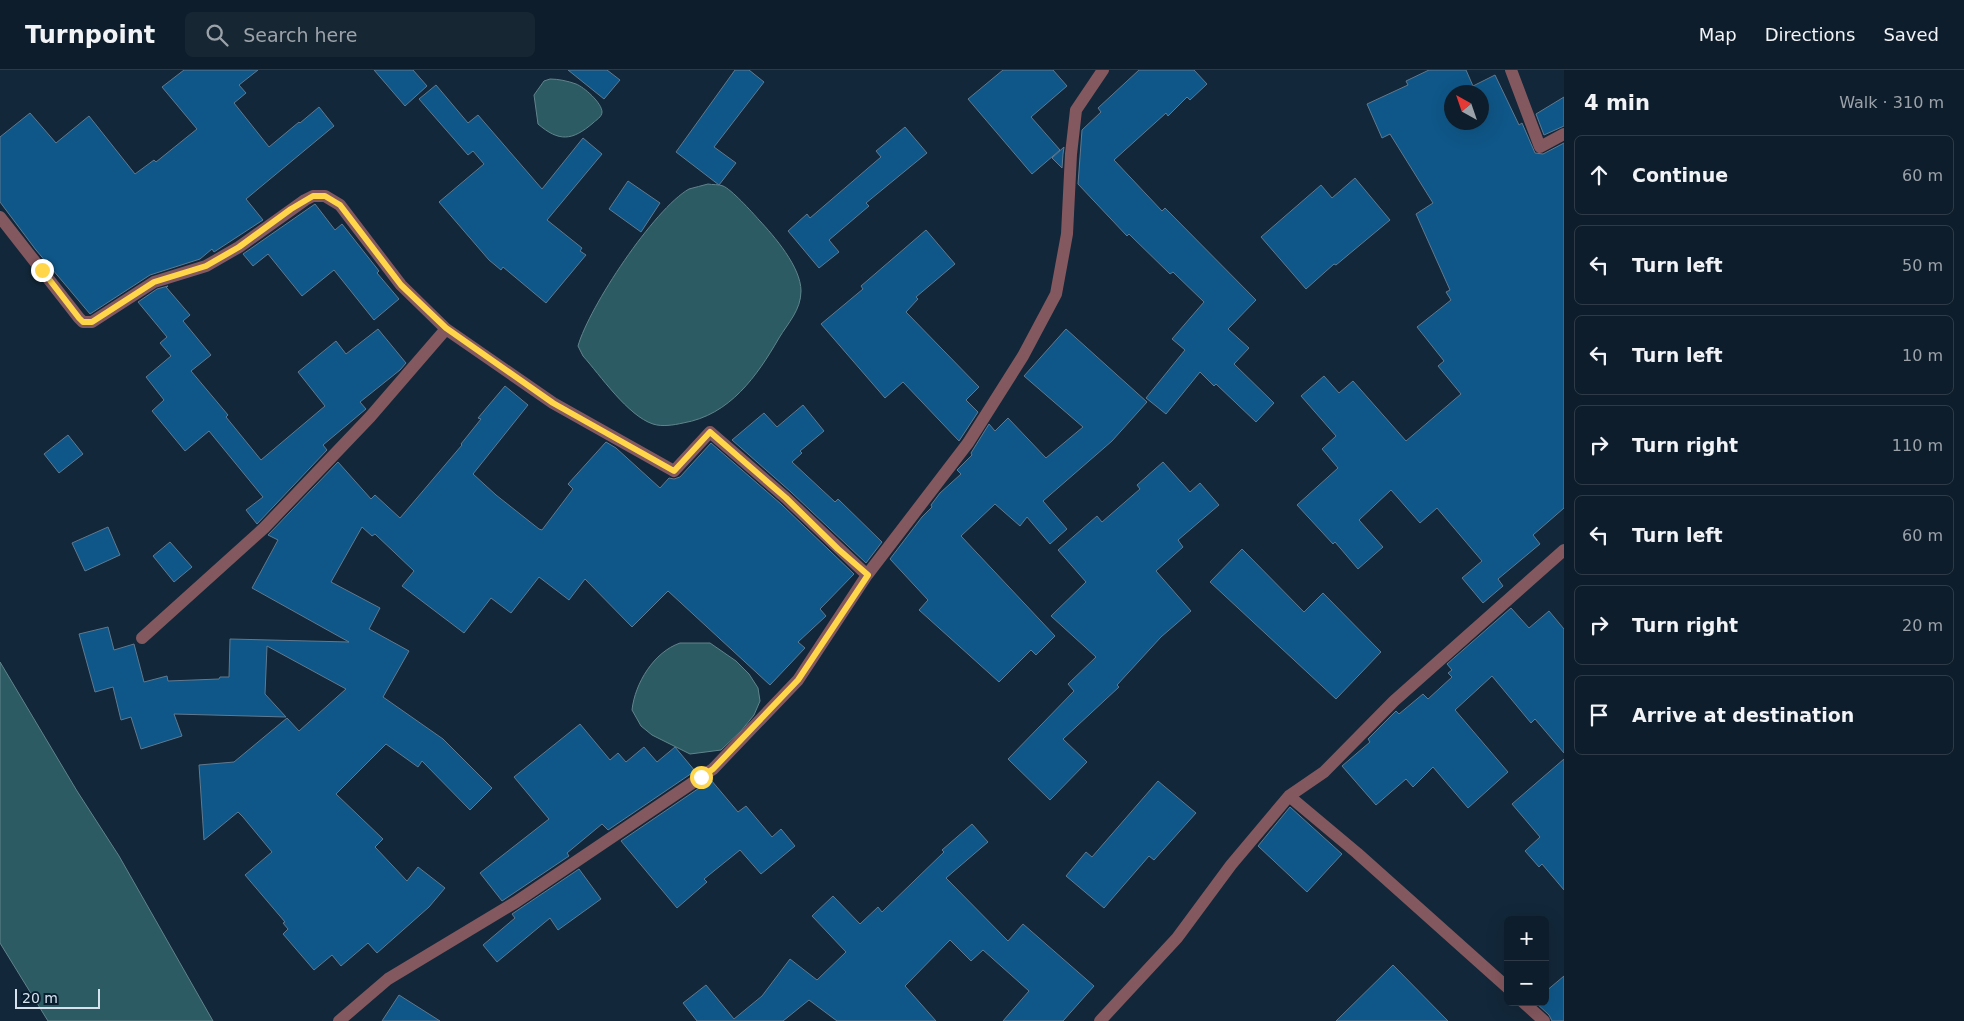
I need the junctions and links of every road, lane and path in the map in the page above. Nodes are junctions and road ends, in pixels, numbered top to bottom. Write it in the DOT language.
graph roads {
  1 [pos="1103,70"];
  2 [pos="1511,70"];
  3 [pos="1564,134"];
  4 [pos="0,217"];
  5 [pos="446,328"];
  6 [pos="1564,550"];
  7 [pos="868,575"];
  8 [pos="142,638"];
  9 [pos="1289,796"];
  10 [pos="1504,984"];
  11 [pos="1527,1006"];
  12 [pos="339,1021"];
  13 [pos="1100,1021"];
  14 [pos="1544,1021"];
  1 -- 7 [label="street"];
  2 -- 3 [label="street"];
  4 -- 5 [label="street"];
  5 -- 7 [label="street"];
  5 -- 8 [label="street"];
  6 -- 9 [label="street"];
  7 -- 12 [label="street"];
  9 -- 10 [label="street"];
  9 -- 13 [label="street"];
  11 -- 14 [label="street"];
}
